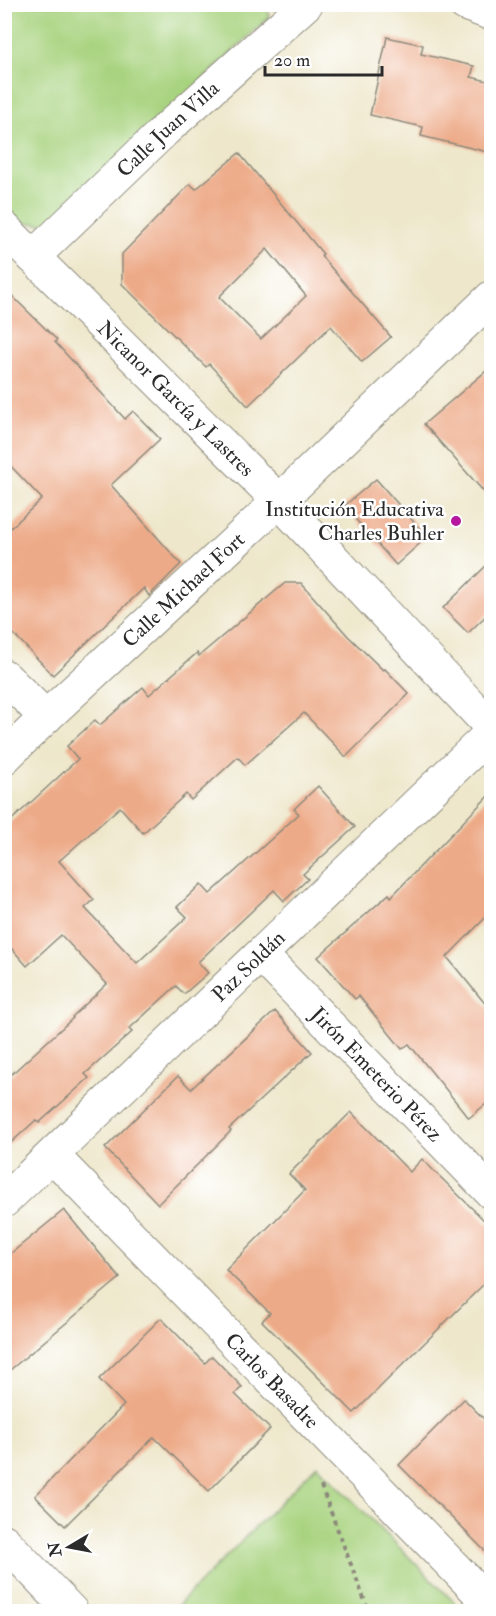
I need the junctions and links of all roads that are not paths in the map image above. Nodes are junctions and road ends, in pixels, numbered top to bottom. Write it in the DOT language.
graph roads {
  1 [pos="306,4"];
  2 [pos="465,4"];
  3 [pos="492,14"];
  4 [pos="4,228"];
  5 [pos="33,257"];
  6 [pos="492,297"];
  7 [pos="279,501"];
  8 [pos="4,676"];
  9 [pos="46,717"];
  10 [pos="492,730"];
  11 [pos="4,758"];
  12 [pos="261,955"];
  13 [pos="52,1156"];
  14 [pos="492,1193"];
  15 [pos="4,1201"];
  16 [pos="4,1540"];
  17 [pos="492,1606"];
  18 [pos="72,1611"];
  1 -- 5 [label="street, Calle Juan Villa"];
  2 -- 3 [label="street"];
  4 -- 5 [label="street, Nicanor García y Lastres"];
  5 -- 7 [label="street, Nicanor García y Lastres"];
  6 -- 7 [label="street, Calle Michael Fort"];
  7 -- 9 [label="street, Calle Michael Fort"];
  7 -- 10 [label="street, Nicanor García y Lastres"];
  8 -- 9 [label="street"];
  9 -- 11 [label="street, Calle Michael Fort"];
  10 -- 12 [label="street, Paz Soldán"];
  12 -- 13 [label="street, Paz Soldán"];
  12 -- 14 [label="street, Jirón Emeterio Pérez"];
  13 -- 15 [label="street, Paz Soldán"];
  13 -- 17 [label="street, Carlos Basadre"];
  16 -- 18 [label="street"];
}
